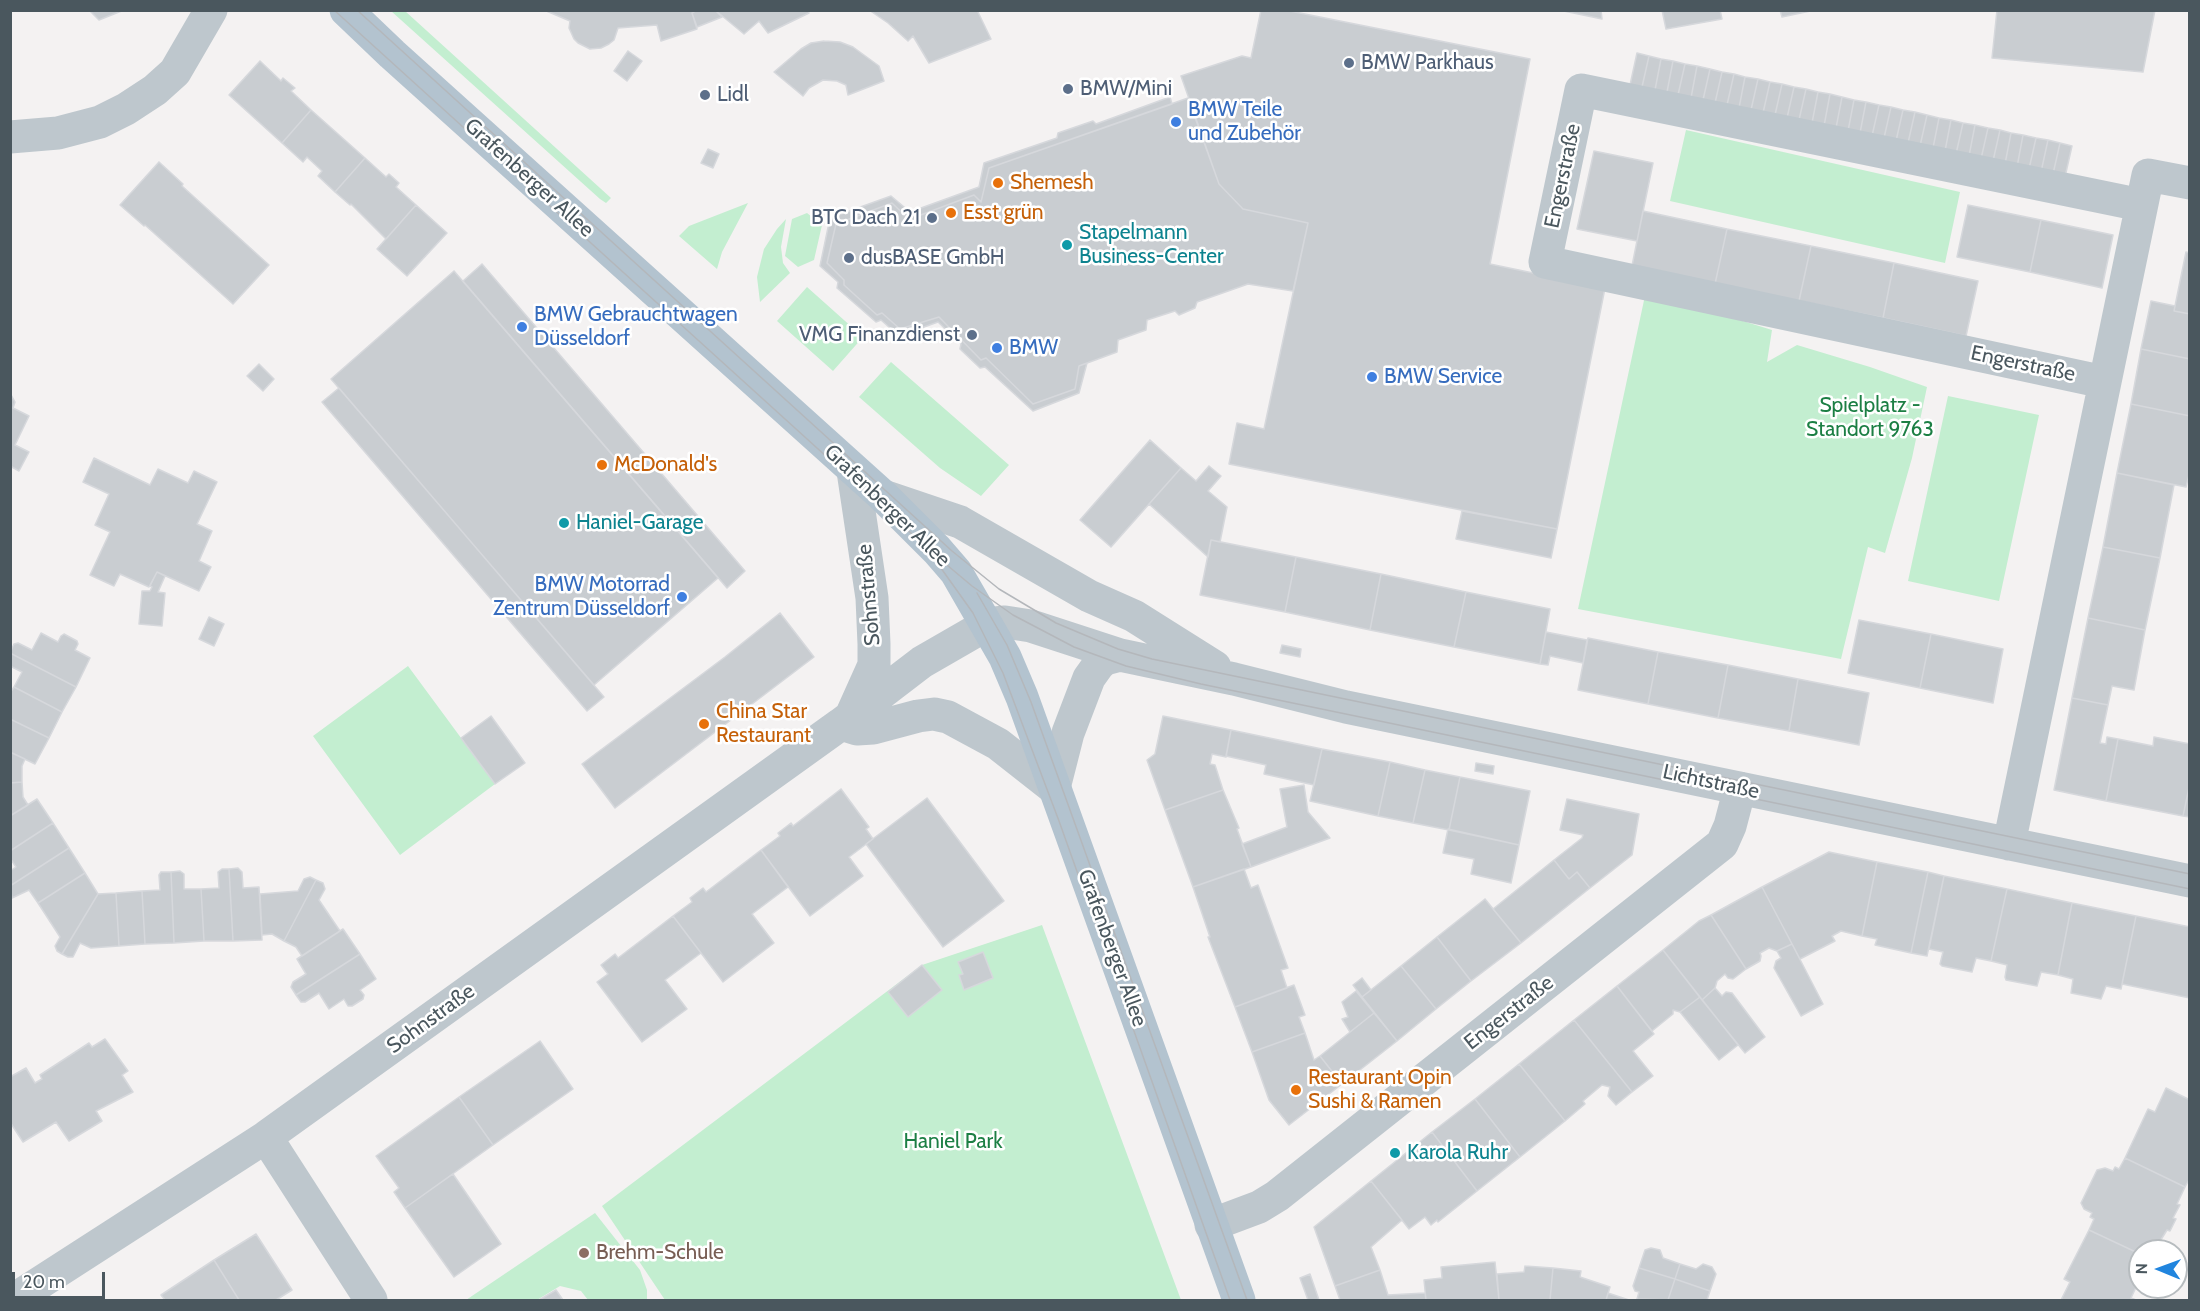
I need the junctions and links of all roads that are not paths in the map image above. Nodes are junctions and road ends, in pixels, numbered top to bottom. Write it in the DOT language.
graph roads {
  1 [pos="211,10"];
  2 [pos="346,10"];
  3 [pos="10,137"];
  4 [pos="2190,183"];
  5 [pos="2141,205"];
  6 [pos="2104,381"];
  7 [pos="853,471"];
  8 [pos="883,496"];
  9 [pos="987,625"];
  10 [pos="1120,655"];
  11 [pos="1234,679"];
  12 [pos="846,720"];
  13 [pos="1054,788"];
  14 [pos="1740,788"];
  15 [pos="2009,843"];
  16 [pos="2190,881"];
  17 [pos="266,1137"];
  18 [pos="1211,1225"];
  19 [pos="13,1300"];
  20 [pos="371,1300"];
  21 [pos="1239,1300"];
  1 -- 3 [label="street"];
  2 -- 7 [label="main road, Grafenberger Allee"];
  4 -- 5 [label="street, Engerstraße"];
  5 -- 6 [label="street, Engerstraße"];
  5 -- 6 [label="street, Engerstraße"];
  6 -- 15 [label="street, Engerstraße"];
  7 -- 8 [label="main road, Grafenberger Allee"];
  7 -- 12 [label="street, Sohnstraße"];
  8 -- 9 [label="main road, Grafenberger Allee"];
  8 -- 11 [label="street"];
  9 -- 10 [label="street, Lichtstraße"];
  9 -- 12 [label="street, Sohnstraße"];
  9 -- 13 [label="main road, Grafenberger Allee"];
  10 -- 11 [label="street, Lichtstraße"];
  10 -- 13 [label="street"];
  11 -- 14 [label="street, Lichtstraße"];
  12 -- 13 [label="street"];
  12 -- 17 [label="street, Sohnstraße"];
  13 -- 18 [label="main road, Grafenberger Allee"];
  14 -- 15 [label="street, Lichtstraße"];
  14 -- 18 [label="street, Engerstraße"];
  15 -- 16 [label="street, Lichtstraße"];
  17 -- 19 [label="street, Sohnstraße"];
  17 -- 20 [label="street"];
  18 -- 21 [label="main road, Grafenberger Allee"];
}
